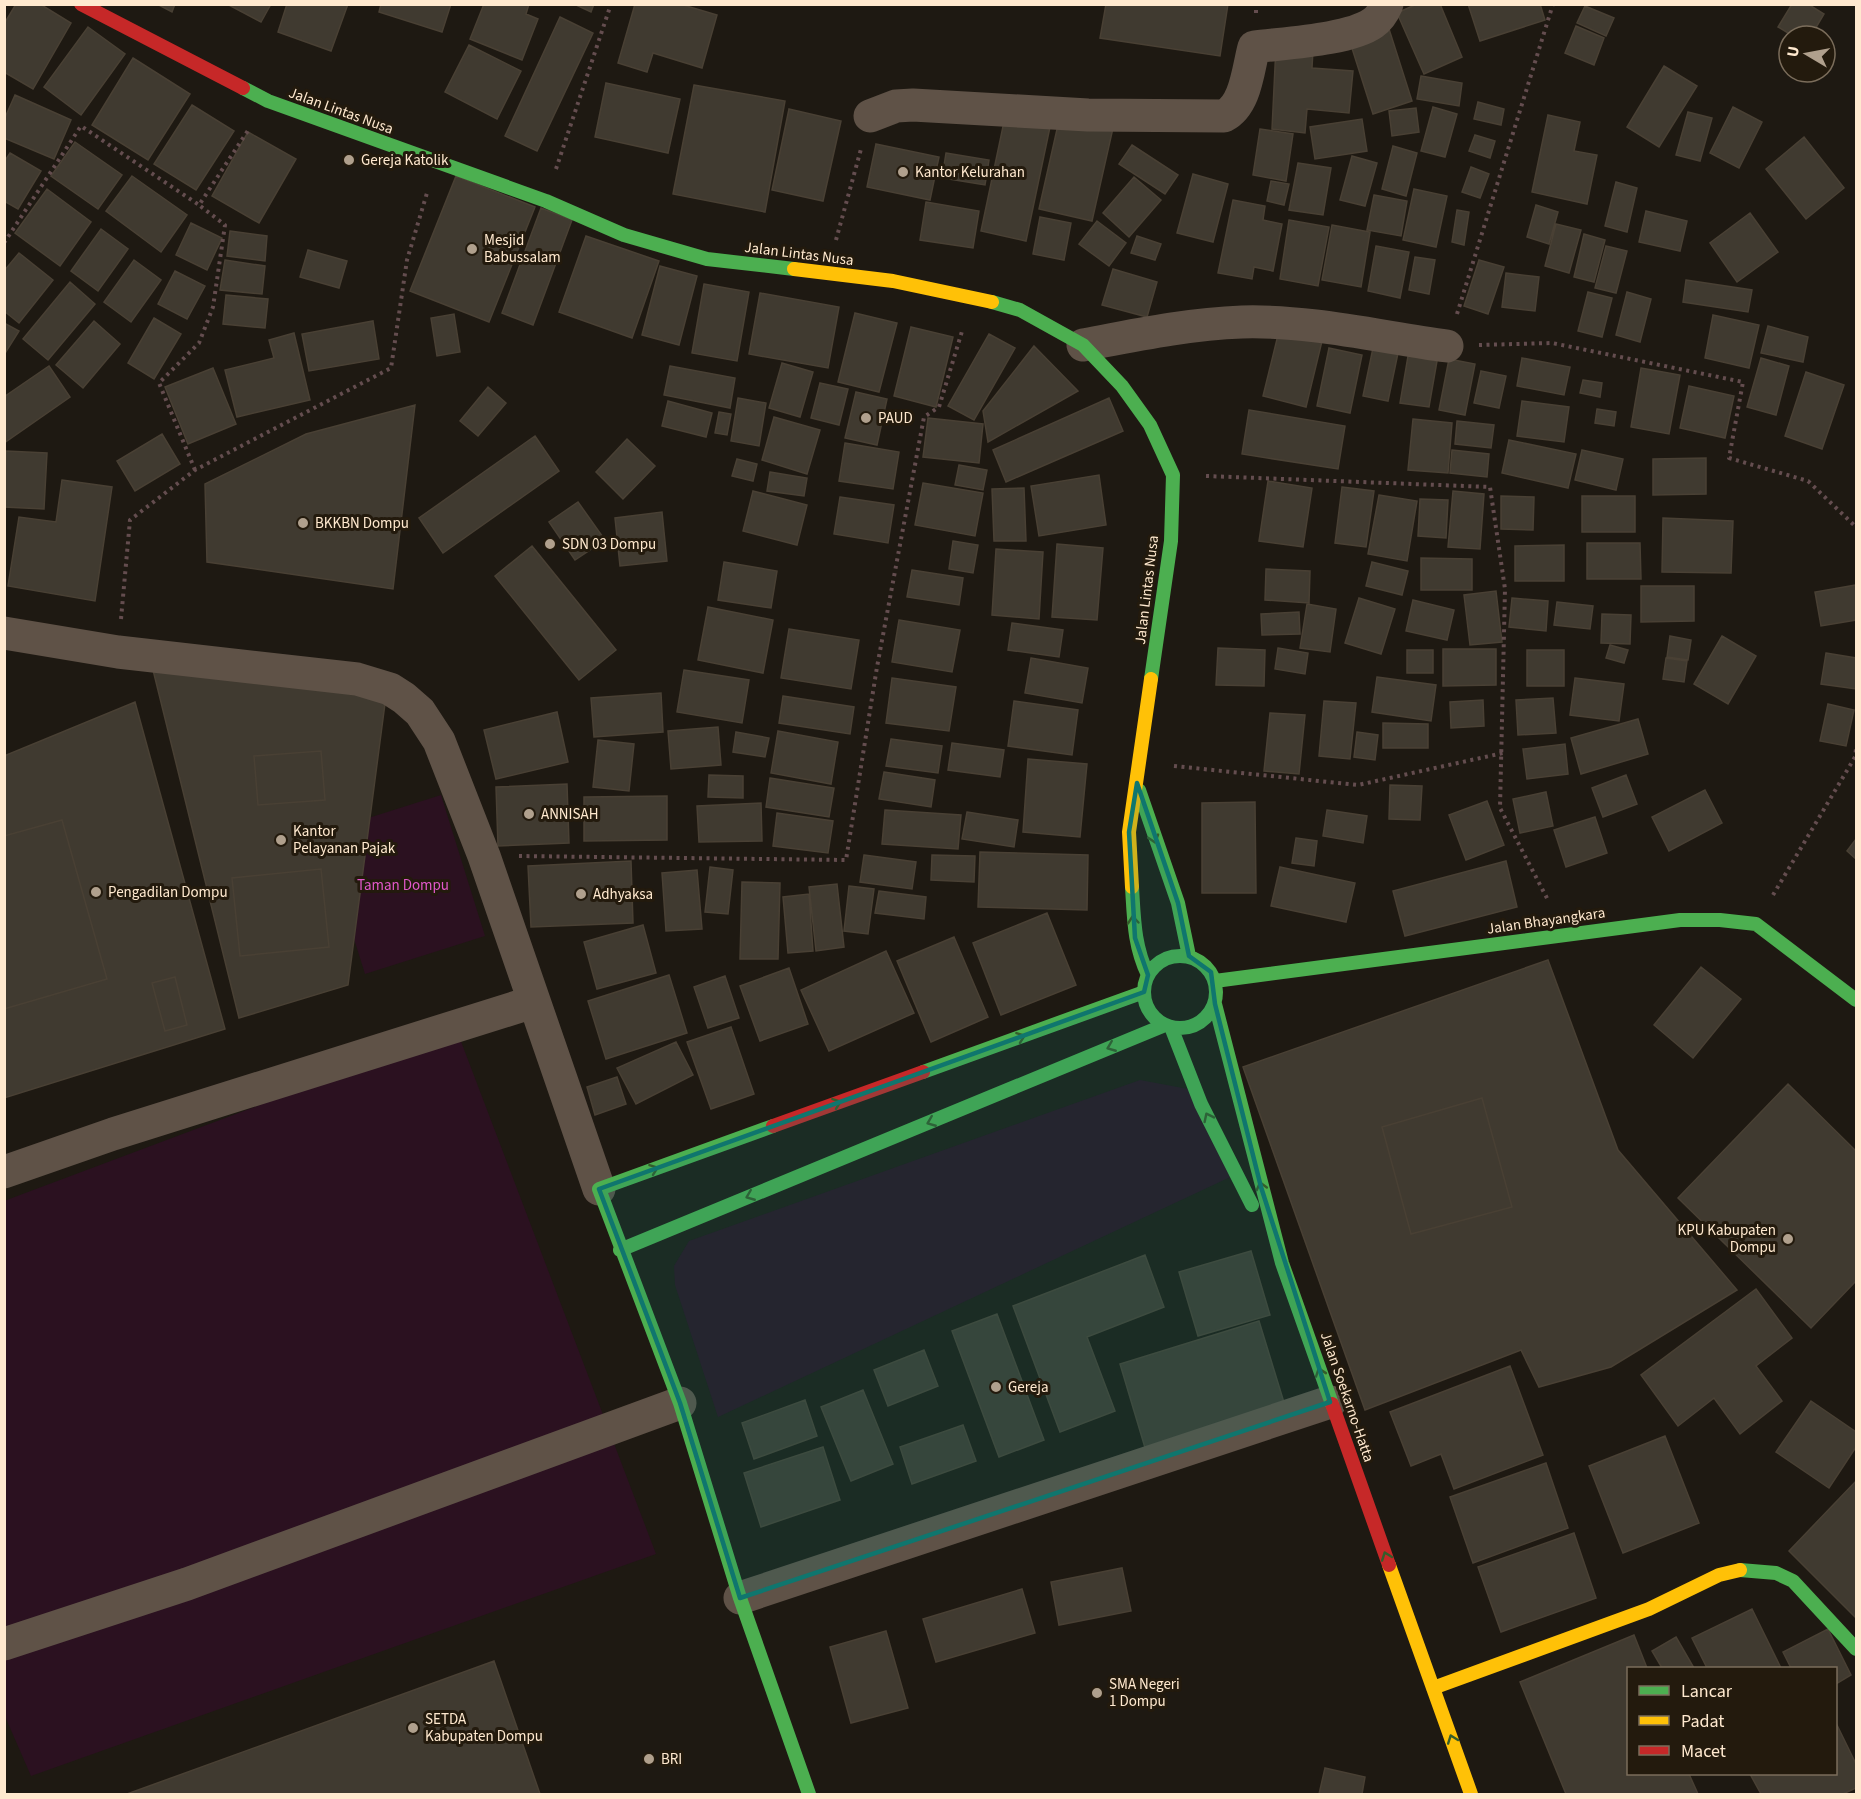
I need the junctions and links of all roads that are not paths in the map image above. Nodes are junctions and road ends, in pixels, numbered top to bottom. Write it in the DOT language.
graph roads {
  1 [pos="81,4"];
  2 [pos="1387,4"];
  3 [pos="870,116"];
  4 [pos="1083,345"];
  5 [pos="1447,346"];
  6 [pos="4,633"];
  7 [pos="1137,783"];
  8 [pos="1189,956"];
  9 [pos="1148,975"];
  10 [pos="1215,981"];
  11 [pos="1144,992"];
  12 [pos="1857,1000"];
  13 [pos="533,1002"];
  14 [pos="1215,1004"];
  15 [pos="1168,1026"];
  16 [pos="4,1172"];
  17 [pos="599,1189"];
  18 [pos="620,1250"];
  19 [pos="1282,1263"];
  20 [pos="1330,1402"];
  21 [pos="680,1403"];
  22 [pos="740,1598"];
  23 [pos="4,1644"];
  24 [pos="1857,1649"];
  25 [pos="1433,1688"];
  26 [pos="809,1794"];
  27 [pos="1472,1794"];
  1 -- 4 [label="main road, Jalan Lintas Nusa"];
  2 -- 3 [label="street"];
  4 -- 5 [label="street"];
  4 -- 7 [label="main road, Jalan Lintas Nusa"];
  6 -- 13 [label="street"];
  7 -- 8 [label="main road, Jalan Lintas Nusa, one-way"];
  9 -- 7 [label="main road, Jalan Lintas Nusa, one-way"];
  8 -- 9 [label="main road"];
  8 -- 10 [label="main road"];
  9 -- 11 [label="main road"];
  10 -- 12 [label="main road, Jalan Bhayangkara"];
  10 -- 14 [label="main road"];
  11 -- 15 [label="main road"];
  17 -- 11 [label="main road, one-way"];
  13 -- 16 [label="street"];
  13 -- 17 [label="street"];
  14 -- 15 [label="main road"];
  19 -- 14 [label="main road, Jalan Soekarno-Hatta, one-way"];
  15 -- 18 [label="main road, one-way"];
  19 -- 15 [label="main road, one-way"];
  17 -- 18 [label="main road"];
  18 -- 21 [label="main road"];
  20 -- 19 [label="main road, Jalan Soekarno-Hatta, one-way"];
  20 -- 22 [label="street"];
  25 -- 20 [label="main road, Jalan Soekarno-Hatta, one-way"];
  21 -- 22 [label="main road"];
  21 -- 23 [label="street"];
  22 -- 26 [label="main road"];
  24 -- 25 [label="main road"];
  27 -- 25 [label="main road, Jalan Soekarno-Hatta, one-way"];
}
